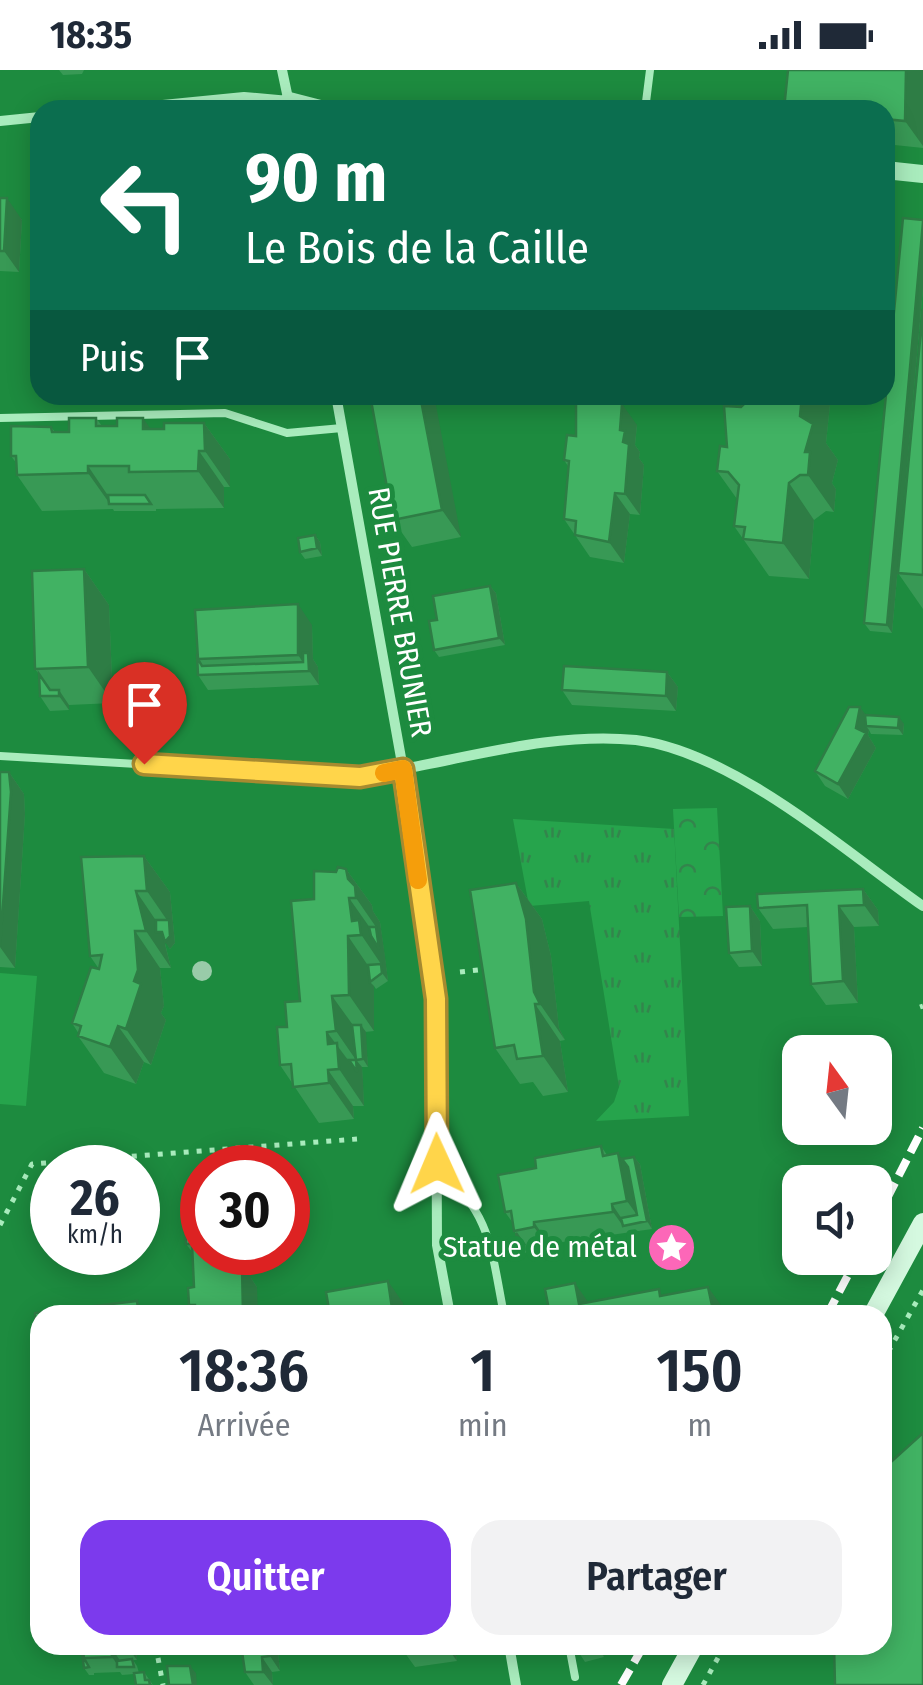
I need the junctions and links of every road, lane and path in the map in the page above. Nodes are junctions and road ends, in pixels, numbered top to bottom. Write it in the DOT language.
graph roads {
  1 [pos="282,70"];
  2 [pos="650,70"];
  3 [pos="214,100"];
  4 [pos="261,100"];
  5 [pos="288,100"];
  6 [pos="646,100"];
  7 [pos="30,118"];
  8 [pos="0,121"];
  9 [pos="895,171"];
  10 [pos="923,174"];
  11 [pos="338,405"];
  12 [pos="0,418"];
  13 [pos="342,428"];
  14 [pos="0,756"];
  15 [pos="403,769"];
  16 [pos="923,906"];
  17 [pos="489,968"];
  18 [pos="460,972"];
  19 [pos="357,1139"];
  20 [pos="437,1164"];
  21 [pos="923,1223"];
  22 [pos="0,1226"];
  23 [pos="923,1290"];
  24 [pos="448,1305"];
  25 [pos="502,1305"];
  26 [pos="878,1305"];
  27 [pos="892,1345"];
  28 [pos="511,1655"];
  29 [pos="571,1655"];
  30 [pos="688,1655"];
  31 [pos="720,1655"];
  32 [pos="158,1658"];
  33 [pos="575,1677"];
  34 [pos="163,1685"];
  35 [pos="516,1685"];
  36 [pos="672,1685"];
  37 [pos="703,1685"];
  1 -- 5 [label="street"];
  2 -- 6 [label="lane"];
  3 -- 4 [label="street"];
  7 -- 8 [label="street"];
  9 -- 10 [label="street"];
  11 -- 13 [label="street, RUE PIERRE BRUNIER"];
  12 -- 13 [label="lane"];
  13 -- 15 [label="street, RUE PIERRE BRUNIER"];
  14 -- 15 [label="lane"];
  15 -- 16 [label="street"];
  15 -- 20 [label="street, RUE PIERRE BRUNIER"];
  17 -- 18 [label="path"];
  19 -- 22 [label="path"];
  20 -- 24 [label="street, RUE PIERRE BRUNIER"];
  20 -- 25 [label="lane"];
  21 -- 26 [label="main road"];
  23 -- 27 [label="path"];
  28 -- 35 [label="street"];
  29 -- 33 [label="lane"];
  30 -- 36 [label="main road"];
  31 -- 37 [label="path"];
  32 -- 34 [label="path"];
}
